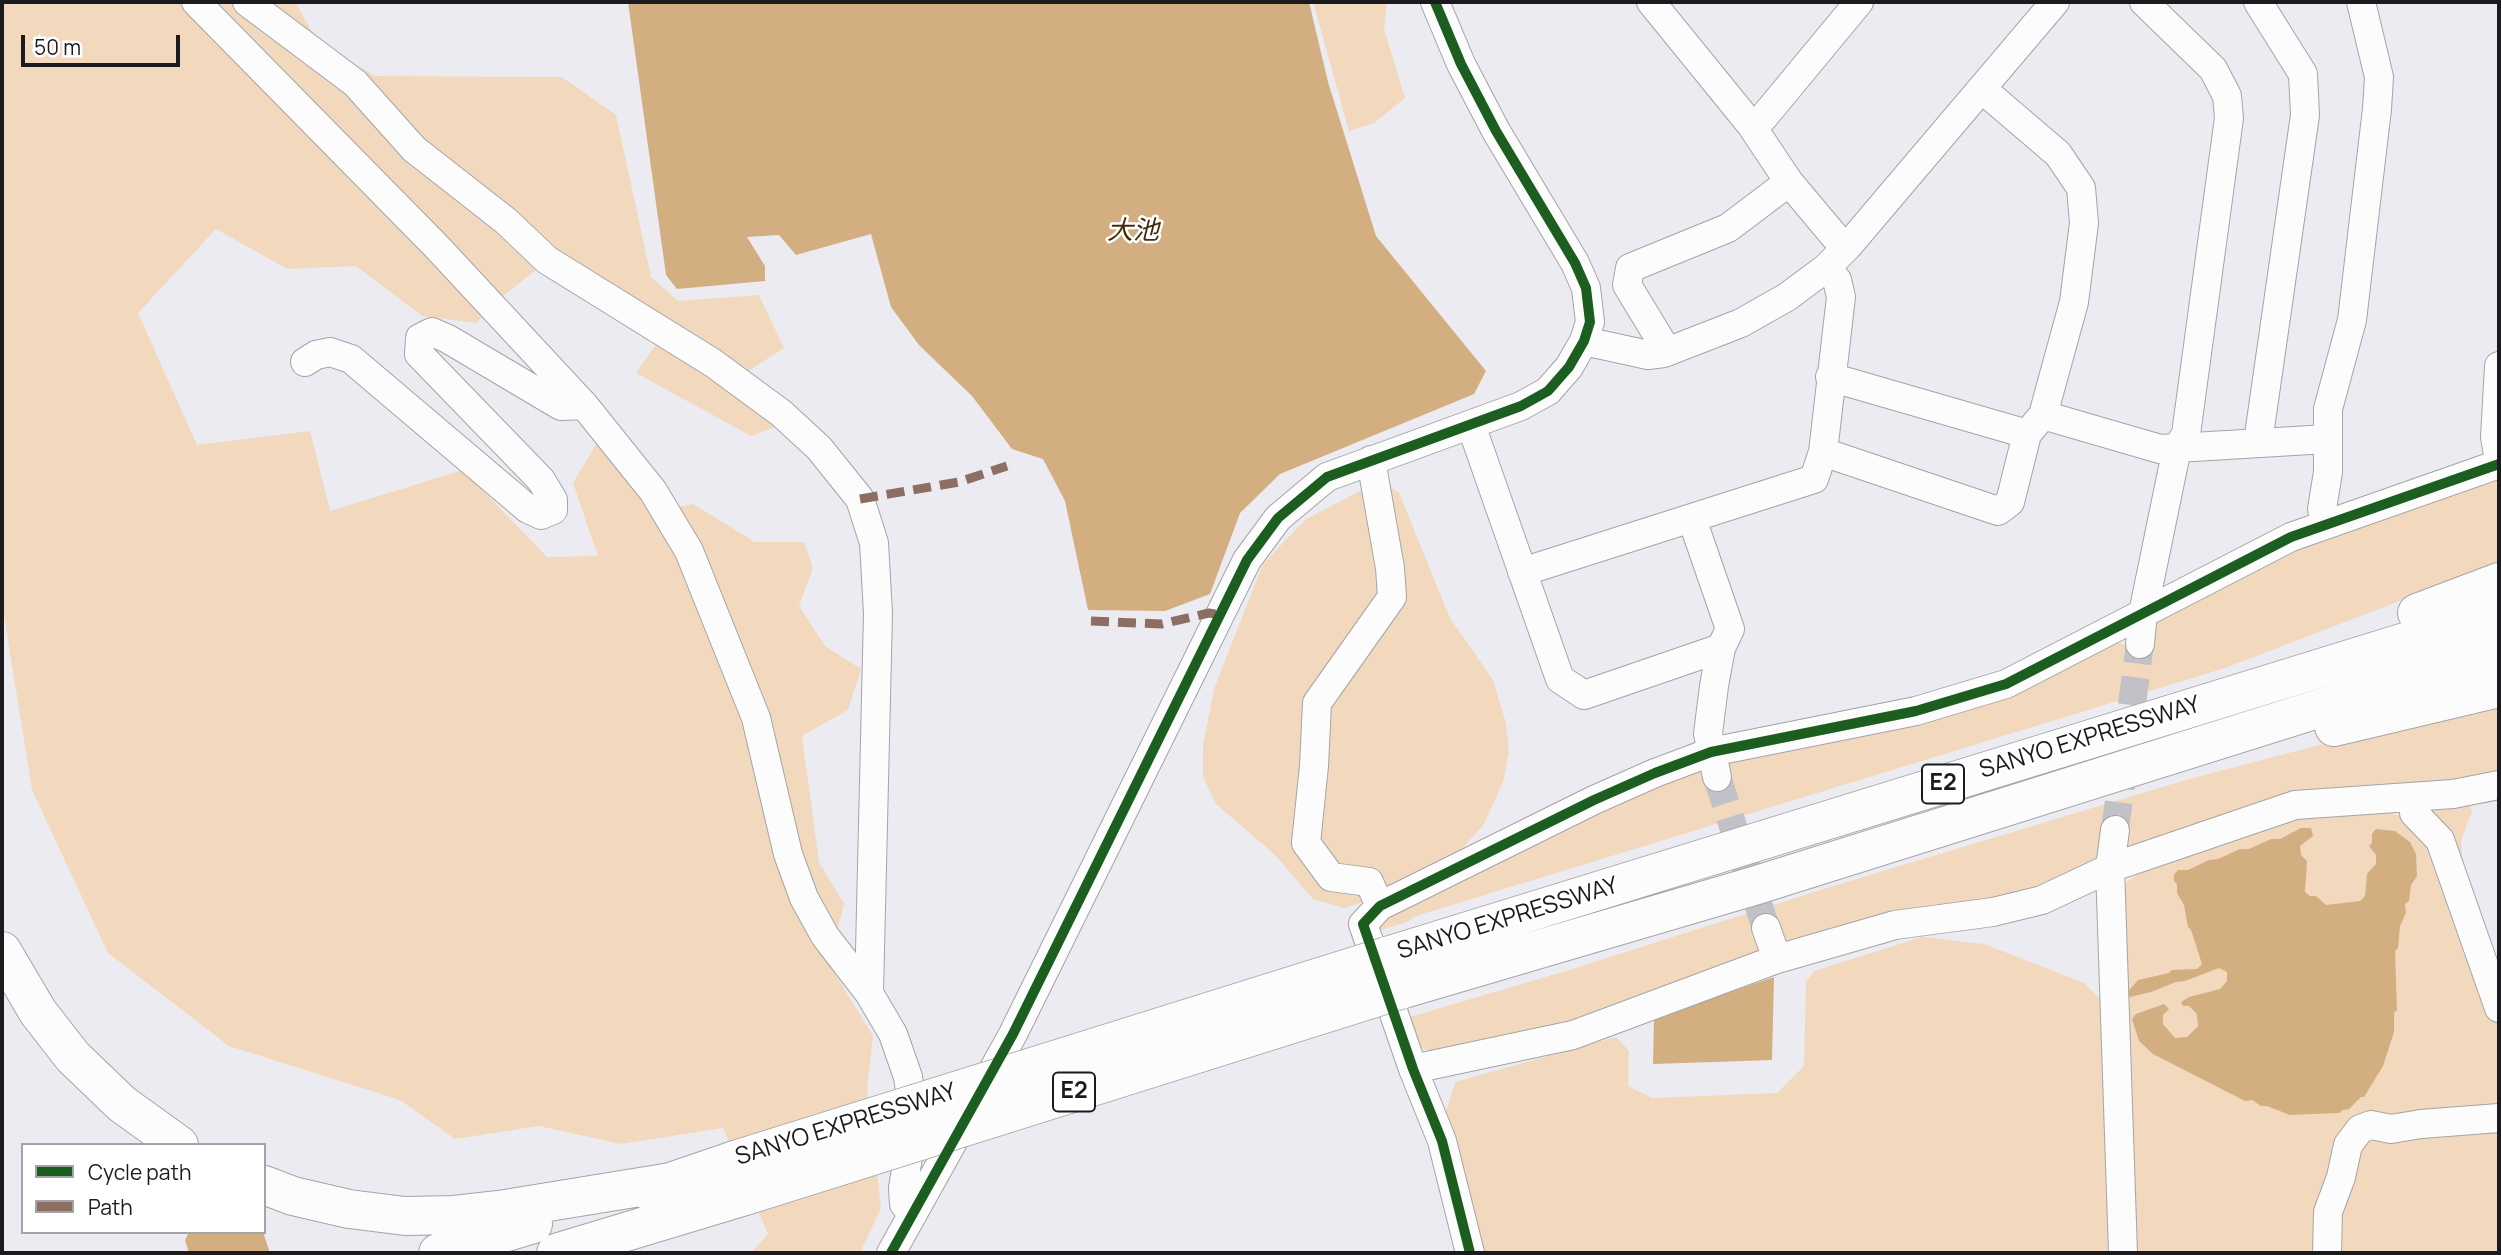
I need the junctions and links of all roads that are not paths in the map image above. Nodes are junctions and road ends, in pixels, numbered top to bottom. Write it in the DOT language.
graph roads {
  1 [pos="196,2"];
  2 [pos="247,2"];
  3 [pos="1435,2"];
  4 [pos="1859,2"];
  5 [pos="2055,2"];
  6 [pos="2258,2"];
  7 [pos="2361,2"];
  8 [pos="2146,3"];
  9 [pos="1659,5"];
  10 [pos="1982,89"];
  11 [pos="1751,125"];
  12 [pos="1790,182"];
  13 [pos="1848,247"];
  14 [pos="1826,268"];
  15 [pos="1584,341"];
  16 [pos="1664,353"];
  17 [pos="305,362"];
  18 [pos="2499,366"];
  19 [pos="1830,377"];
  20 [pos="584,405"];
  21 [pos="2035,424"];
  22 [pos="1471,425"];
  23 [pos="2327,439"];
  24 [pos="2258,442"];
  25 [pos="2177,448"];
  26 [pos="1823,452"];
  27 [pos="1371,460"];
  28 [pos="2499,462"];
  29 [pos="1692,519"];
  30 [pos="2327,524"];
  31 [pos="1522,572"];
  32 [pos="2499,582"];
  33 [pos="2499,612"];
  34 [pos="2143,613"];
  35 [pos="2140,644"];
  36 [pos="1721,648"];
  37 [pos="2499,652"];
  38 [pos="2499,688"];
  39 [pos="2088,739"];
  40 [pos="1714,765"];
  41 [pos="2499,785"];
  42 [pos="2413,797"];
  43 [pos="2115,830"];
  44 [pos="2110,869"];
  45 [pos="1757,885"];
  46 [pos="1380,906"];
  47 [pos="1766,928"];
  48 [pos="2,951"];
  49 [pos="1777,959"];
  50 [pos="1393,973"];
  51 [pos="869,993"];
  52 [pos="2499,1008"];
  53 [pos="1413,1069"];
  54 [pos="2499,1118"];
  55 [pos="176,1143"];
  56 [pos="741,1177"];
  57 [pos="671,1182"];
  58 [pos="266,1186"];
  59 [pos="912,1214"];
  60 [pos="580,1247"];
  61 [pos="438,1253"];
  62 [pos="556,1253"];
  63 [pos="891,1253"];
  64 [pos="1470,1253"];
  65 [pos="2123,1253"];
  66 [pos="2327,1253"];
  1 -- 20 [label="street"];
  2 -- 51 [label="street"];
  3 -- 15 [label="street"];
  4 -- 11 [label="street"];
  5 -- 10 [label="street"];
  6 -- 24 [label="street"];
  7 -- 23 [label="street"];
  8 -- 25 [label="street"];
  9 -- 11 [label="street"];
  10 -- 13 [label="street"];
  10 -- 21 [label="street"];
  11 -- 12 [label="street"];
  12 -- 13 [label="street"];
  12 -- 16 [label="street"];
  13 -- 14 [label="street"];
  14 -- 16 [label="street"];
  14 -- 19 [label="street"];
  15 -- 16 [label="street"];
  15 -- 22 [label="street"];
  17 -- 20 [label="street"];
  18 -- 28 [label="street"];
  19 -- 21 [label="street"];
  19 -- 26 [label="street"];
  20 -- 51 [label="street"];
  21 -- 25 [label="street"];
  21 -- 26 [label="street"];
  22 -- 27 [label="street"];
  22 -- 31 [label="street"];
  23 -- 24 [label="street"];
  23 -- 30 [label="street"];
  24 -- 25 [label="street"];
  25 -- 34 [label="street"];
  26 -- 29 [label="street"];
  27 -- 46 [label="street"];
  27 -- 59 [label="street"];
  28 -- 30 [label="street"];
  29 -- 31 [label="street"];
  29 -- 36 [label="street"];
  30 -- 34 [label="street"];
  31 -- 36 [label="street"];
  32 -- 39 [label="highway"];
  33 -- 39 [label="highway, SANYO EXPRESSWAY / E2"];
  34 -- 35 [label="street"];
  34 -- 40 [label="street"];
  36 -- 40 [label="street"];
  37 -- 45 [label="highway, SANYO EXPRESSWAY / E2"];
  38 -- 45 [label="highway"];
  39 -- 50 [label="highway, SANYO EXPRESSWAY / E2"];
  40 -- 46 [label="street"];
  41 -- 42 [label="street"];
  42 -- 44 [label="street"];
  42 -- 52 [label="street"];
  43 -- 44 [label="street"];
  44 -- 49 [label="street"];
  44 -- 65 [label="street"];
  45 -- 50 [label="highway, SANYO EXPRESSWAY / E2"];
  46 -- 53 [label="street"];
  47 -- 49 [label="street"];
  48 -- 55 [label="highway"];
  49 -- 53 [label="street"];
  50 -- 56 [label="highway, SANYO EXPRESSWAY / E2, bridge"];
  51 -- 59 [label="street"];
  53 -- 64 [label="street"];
  54 -- 66 [label="street"];
  56 -- 57 [label="highway, SANYO EXPRESSWAY / E2"];
  56 -- 60 [label="highway, SANYO EXPRESSWAY / E2"];
  57 -- 58 [label="highway"];
  57 -- 61 [label="highway, SANYO EXPRESSWAY / E2"];
  59 -- 63 [label="street"];
  60 -- 62 [label="highway, SANYO EXPRESSWAY / E2"];
}
